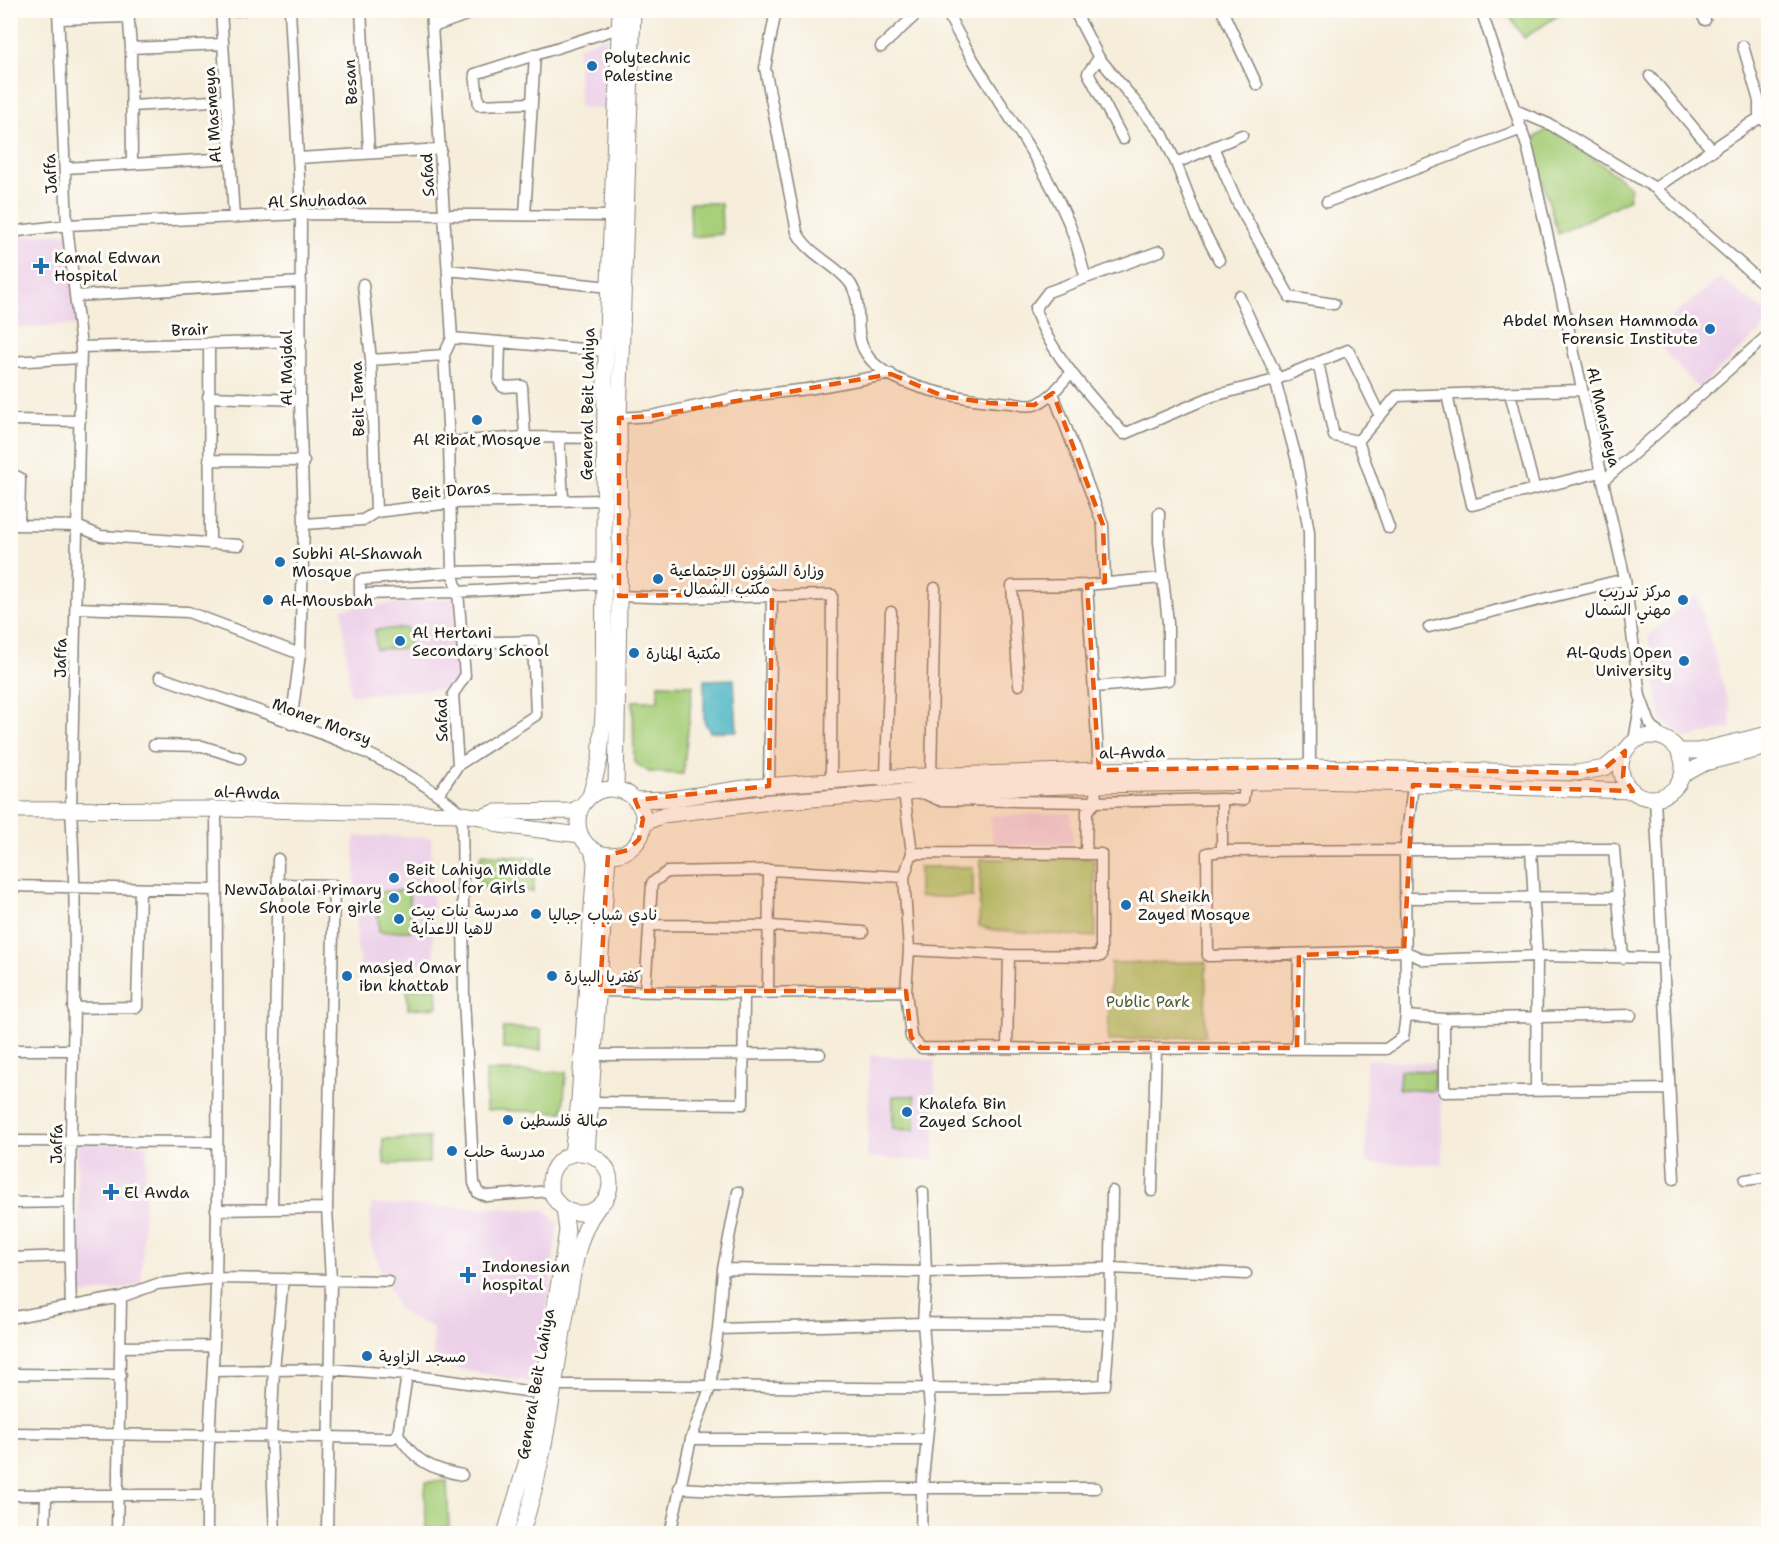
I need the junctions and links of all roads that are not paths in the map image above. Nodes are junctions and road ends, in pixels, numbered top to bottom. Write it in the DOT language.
graph roads {
  1 [pos="243,10"];
  2 [pos="290,10"];
  3 [pos="361,10"];
  4 [pos="431,10"];
  5 [pos="480,10"];
  6 [pos="620,10"];
  7 [pos="633,10"];
  8 [pos="776,10"];
  9 [pos="921,10"];
  10 [pos="946,10"];
  11 [pos="1074,10"];
  12 [pos="1222,10"];
  13 [pos="1480,10"];
  14 [pos="221,11"];
  15 [pos="128,14"];
  16 [pos="58,15"];
  17 [pos="433,27"];
  18 [pos="619,28"];
  19 [pos="223,45"];
  20 [pos="1743,46"];
  21 [pos="881,47"];
  22 [pos="131,48"];
  23 [pos="536,54"];
  24 [pos="1099,58"];
  25 [pos="1650,76"];
  26 [pos="1257,85"];
  27 [pos="228,100"];
  28 [pos="532,103"];
  29 [pos="132,106"];
  30 [pos="1515,110"];
  31 [pos="1764,120"];
  32 [pos="1522,129"];
  33 [pos="1242,135"];
  34 [pos="1123,139"];
  35 [pos="1213,147"];
  36 [pos="441,149"];
  37 [pos="1713,151"];
  38 [pos="369,152"];
  39 [pos="231,158"];
  40 [pos="299,158"];
  41 [pos="132,163"];
  42 [pos="1176,163"];
  43 [pos="64,168"];
  44 [pos="1655,188"];
  45 [pos="1326,202"];
  46 [pos="445,213"];
  47 [pos="301,214"];
  48 [pos="525,215"];
  49 [pos="619,216"];
  50 [pos="234,219"];
  51 [pos="67,225"];
  52 [pos="10,232"];
  53 [pos="1160,250"];
  54 [pos="1219,260"];
  55 [pos="448,270"];
  56 [pos="1086,278"];
  57 [pos="301,282"];
  58 [pos="363,284"];
  59 [pos="609,287"];
  60 [pos="1768,288"];
  61 [pos="76,296"];
  62 [pos="1239,296"];
  63 [pos="1334,304"];
  64 [pos="1768,335"];
  65 [pos="452,338"];
  66 [pos="301,341"];
  67 [pos="500,342"];
  68 [pos="209,343"];
  69 [pos="606,351"];
  70 [pos="81,353"];
  71 [pos="444,355"];
  72 [pos="370,360"];
  73 [pos="10,362"];
  74 [pos="1318,362"];
  75 [pos="1071,373"];
  76 [pos="891,374"];
  77 [pos="1277,379"];
  78 [pos="1581,390"];
  79 [pos="1053,393"];
  80 [pos="1510,393"];
  81 [pos="1447,395"];
  82 [pos="208,397"];
  83 [pos="300,400"];
  84 [pos="1380,416"];
  85 [pos="619,418"];
  86 [pos="10,420"];
  87 [pos="80,421"];
  88 [pos="525,437"];
  89 [pos="559,438"];
  90 [pos="604,438"];
  91 [pos="1358,441"];
  92 [pos="449,442"];
  93 [pos="209,460"];
  94 [pos="304,461"];
  95 [pos="10,473"];
  96 [pos="1602,476"];
  97 [pos="1534,487"];
  98 [pos="563,498"];
  99 [pos="603,500"];
  100 [pos="451,503"];
  101 [pos="376,513"];
  102 [pos="1159,513"];
  103 [pos="304,524"];
  104 [pos="77,525"];
  105 [pos="1389,528"];
  106 [pos="210,544"];
  107 [pos="239,545"];
  108 [pos="452,572"];
  109 [pos="1162,578"];
  110 [pos="613,579"];
  111 [pos="1625,579"];
  112 [pos="1106,582"];
  113 [pos="1087,585"];
  114 [pos="934,588"];
  115 [pos="458,592"];
  116 [pos="772,594"];
  117 [pos="76,608"];
  118 [pos="891,612"];
  119 [pos="1429,627"];
  120 [pos="462,643"];
  121 [pos="300,654"];
  122 [pos="160,677"];
  123 [pos="1019,685"];
  124 [pos="1096,687"];
  125 [pos="1641,696"];
  126 [pos="291,724"];
  127 [pos="1768,734"];
  128 [pos="1661,736"];
  129 [pos="154,745"];
  130 [pos="1629,746"];
  131 [pos="1768,747"];
  132 [pos="1680,751"];
  133 [pos="240,758"];
  134 [pos="458,765"];
  135 [pos="1310,767"];
  136 [pos="1683,775"];
  137 [pos="886,777"];
  138 [pos="931,777"];
  139 [pos="1097,778"];
  140 [pos="831,780"];
  141 [pos="1246,780"];
  142 [pos="1413,785"];
  143 [pos="769,786"];
  144 [pos="616,790"];
  145 [pos="920,791"];
  146 [pos="1633,791"];
  147 [pos="439,793"];
  148 [pos="904,793"];
  149 [pos="1655,798"];
  150 [pos="1222,799"];
  151 [pos="635,800"];
  152 [pos="586,801"];
  153 [pos="1096,802"];
  154 [pos="216,809"];
  155 [pos="10,810"];
  156 [pos="71,810"];
  157 [pos="462,814"];
  158 [pos="481,817"];
  159 [pos="643,824"];
  160 [pos="580,835"];
  161 [pos="592,849"];
  162 [pos="1406,850"];
  163 [pos="1531,850"];
  164 [pos="1222,851"];
  165 [pos="912,853"];
  166 [pos="1086,854"];
  167 [pos="608,855"];
  168 [pos="278,860"];
  169 [pos="770,870"];
  170 [pos="904,877"];
  171 [pos="278,884"];
  172 [pos="10,886"];
  173 [pos="76,887"];
  174 [pos="140,890"];
  175 [pos="216,890"];
  176 [pos="1532,897"];
  177 [pos="1618,897"];
  178 [pos="1405,898"];
  179 [pos="650,925"];
  180 [pos="771,926"];
  181 [pos="863,932"];
  182 [pos="909,950"];
  183 [pos="1404,951"];
  184 [pos="1299,955"];
  185 [pos="1009,956"];
  186 [pos="1536,956"];
  187 [pos="1623,958"];
  188 [pos="1664,958"];
  189 [pos="600,991"];
  190 [pos="906,991"];
  191 [pos="645,992"];
  192 [pos="744,993"];
  193 [pos="768,993"];
  194 [pos="73,1008"];
  195 [pos="1631,1015"];
  196 [pos="1406,1016"];
  197 [pos="1534,1018"];
  198 [pos="1444,1019"];
  199 [pos="1007,1048"];
  200 [pos="1156,1048"];
  201 [pos="1297,1048"];
  202 [pos="10,1050"];
  203 [pos="72,1050"];
  204 [pos="744,1053"];
  205 [pos="595,1054"];
  206 [pos="820,1054"];
  207 [pos="1536,1089"];
  208 [pos="1668,1089"];
  209 [pos="592,1102"];
  210 [pos="71,1140"];
  211 [pos="10,1141"];
  212 [pos="216,1142"];
  213 [pos="579,1153"];
  214 [pos="1768,1177"];
  215 [pos="1674,1179"];
  216 [pos="1745,1180"];
  217 [pos="551,1191"];
  218 [pos="1112,1191"];
  219 [pos="1152,1191"];
  220 [pos="738,1192"];
  221 [pos="923,1192"];
  222 [pos="69,1202"];
  223 [pos="10,1203"];
  224 [pos="327,1208"];
  225 [pos="272,1209"];
  226 [pos="564,1209"];
  227 [pos="597,1209"];
  228 [pos="216,1210"];
  229 [pos="69,1256"];
  230 [pos="10,1258"];
  231 [pos="1111,1268"];
  232 [pos="723,1269"];
  233 [pos="926,1272"];
  234 [pos="1246,1274"];
  235 [pos="216,1278"];
  236 [pos="283,1280"];
  237 [pos="331,1280"];
  238 [pos="388,1281"];
  239 [pos="121,1297"];
  240 [pos="71,1307"];
  241 [pos="10,1318"];
  242 [pos="923,1323"];
  243 [pos="1110,1324"];
  244 [pos="718,1329"];
  245 [pos="213,1346"];
  246 [pos="121,1347"];
  247 [pos="274,1369"];
  248 [pos="329,1369"];
  249 [pos="214,1371"];
  250 [pos="10,1374"];
  251 [pos="121,1375"];
  252 [pos="407,1375"];
  253 [pos="710,1388"];
  254 [pos="926,1388"];
  255 [pos="547,1389"];
  256 [pos="10,1433"];
  257 [pos="119,1434"];
  258 [pos="209,1434"];
  259 [pos="398,1434"];
  260 [pos="327,1437"];
  261 [pos="271,1438"];
  262 [pos="691,1439"];
  263 [pos="927,1439"];
  264 [pos="462,1475"];
  265 [pos="679,1488"];
  266 [pos="1096,1488"];
  267 [pos="922,1489"];
  268 [pos="46,1495"];
  269 [pos="10,1496"];
  270 [pos="116,1496"];
  271 [pos="207,1496"];
  272 [pos="45,1533"];
  273 [pos="117,1533"];
  274 [pos="207,1533"];
  275 [pos="275,1533"];
  276 [pos="327,1533"];
  277 [pos="505,1533"];
  278 [pos="521,1533"];
  279 [pos="670,1533"];
  280 [pos="921,1533"];
  1 -- 14 [label="street"];
  2 -- 40 [label="street, Al Majdal"];
  3 -- 38 [label="street, Besan"];
  4 -- 17 [label="street, Safad"];
  5 -- 17 [label="street"];
  6 -- 18 [label="main road, General Beit Lahiya"];
  7 -- 49 [label="main road, General Beit Lahiya"];
  8 -- 76 [label="street"];
  9 -- 21 [label="street"];
  10 -- 56 [label="street"];
  11 -- 24 [label="street"];
  12 -- 26 [label="street"];
  13 -- 30 [label="street, Al Mansheya"];
  14 -- 19 [label="street, Al Masmeya"];
  15 -- 16 [label="street"];
  15 -- 22 [label="street"];
  16 -- 43 [label="street, Jaffa"];
  17 -- 36 [label="street, Safad"];
  18 -- 23 [label="street"];
  18 -- 49 [label="main road, General Beit Lahiya"];
  19 -- 22 [label="street"];
  19 -- 27 [label="street, Al Masmeya"];
  20 -- 31 [label="street"];
  22 -- 29 [label="street"];
  23 -- 28 [label="street"];
  23 -- 28 [label="street"];
  24 -- 34 [label="street"];
  24 -- 42 [label="street"];
  25 -- 37 [label="street"];
  27 -- 29 [label="street"];
  27 -- 39 [label="street, Al Masmeya"];
  28 -- 48 [label="street"];
  29 -- 41 [label="street"];
  30 -- 32 [label="street, Al Mansheya"];
  30 -- 44 [label="street"];
  31 -- 37 [label="street"];
  32 -- 45 [label="street"];
  32 -- 78 [label="street, Al Mansheya"];
  33 -- 35 [label="street"];
  35 -- 42 [label="street"];
  35 -- 63 [label="street"];
  36 -- 38 [label="street"];
  36 -- 46 [label="street, Safad"];
  37 -- 44 [label="street"];
  38 -- 40 [label="street"];
  39 -- 41 [label="street"];
  39 -- 50 [label="street, Al Masmeya"];
  40 -- 47 [label="street, Al Majdal"];
  41 -- 43 [label="street"];
  42 -- 54 [label="street"];
  43 -- 51 [label="street, Jaffa"];
  44 -- 60 [label="street"];
  46 -- 47 [label="street, Al Shuhadaa"];
  46 -- 48 [label="street, Al Shuhadaa"];
  46 -- 55 [label="street, Safad"];
  47 -- 50 [label="street, Al Shuhadaa"];
  47 -- 57 [label="street, Al Majdal"];
  48 -- 49 [label="street, Al Shuhadaa"];
  49 -- 59 [label="main road, General Beit Lahiya"];
  49 -- 85 [label="main road, General Beit Lahiya"];
  50 -- 51 [label="street, Al Shuhadaa"];
  51 -- 52 [label="street, Al Shuhadaa"];
  51 -- 61 [label="street, Jaffa"];
  53 -- 56 [label="street"];
  55 -- 59 [label="street"];
  55 -- 65 [label="street, Safad"];
  56 -- 75 [label="street"];
  57 -- 61 [label="street"];
  57 -- 66 [label="street, Al Majdal"];
  58 -- 72 [label="street, Beit Tema"];
  59 -- 69 [label="main road, General Beit Lahiya"];
  61 -- 70 [label="street, Jaffa"];
  62 -- 77 [label="street"];
  64 -- 96 [label="street"];
  65 -- 67 [label="street"];
  65 -- 71 [label="street"];
  66 -- 68 [label="street, Brair"];
  66 -- 83 [label="street, Al Majdal"];
  67 -- 69 [label="street"];
  67 -- 88 [label="street"];
  68 -- 70 [label="street, Brair"];
  68 -- 82 [label="street"];
  69 -- 90 [label="main road, General Beit Lahiya"];
  70 -- 73 [label="street, Brair"];
  70 -- 87 [label="street, Jaffa"];
  71 -- 72 [label="street"];
  71 -- 92 [label="street, Safad"];
  72 -- 101 [label="street, Beit Tema"];
  74 -- 77 [label="street"];
  74 -- 84 [label="street"];
  74 -- 91 [label="street"];
  75 -- 77 [label="street"];
  75 -- 79 [label="street"];
  76 -- 79 [label="street"];
  76 -- 85 [label="street"];
  77 -- 135 [label="street"];
  78 -- 80 [label="street"];
  78 -- 96 [label="street, Al Mansheya"];
  79 -- 112 [label="street"];
  80 -- 81 [label="street"];
  80 -- 97 [label="street"];
  81 -- 84 [label="street"];
  81 -- 97 [label="street"];
  82 -- 83 [label="street"];
  82 -- 93 [label="street"];
  83 -- 94 [label="street, Al Majdal"];
  84 -- 91 [label="street"];
  85 -- 110 [label="main road, General Beit Lahiya"];
  86 -- 87 [label="street"];
  87 -- 104 [label="street, Jaffa"];
  88 -- 89 [label="street"];
  88 -- 92 [label="street"];
  89 -- 90 [label="street"];
  89 -- 98 [label="street"];
  90 -- 99 [label="main road, General Beit Lahiya"];
  91 -- 105 [label="street"];
  92 -- 100 [label="street, Safad"];
  93 -- 94 [label="street"];
  93 -- 106 [label="street"];
  94 -- 103 [label="street, Al Majdal"];
  95 -- 104 [label="street"];
  96 -- 97 [label="street"];
  96 -- 111 [label="street, Al Mansheya"];
  98 -- 99 [label="street, Beit Daras"];
  98 -- 100 [label="street, Beit Daras"];
  99 -- 110 [label="main road, General Beit Lahiya"];
  100 -- 101 [label="street, Beit Daras"];
  100 -- 108 [label="street, Safad"];
  101 -- 103 [label="street, Beit Daras"];
  102 -- 109 [label="street"];
  103 -- 121 [label="street, Al Majdal"];
  104 -- 106 [label="street"];
  104 -- 117 [label="street, Jaffa"];
  106 -- 107 [label="street"];
  108 -- 110 [label="street"];
  108 -- 115 [label="street, Safad"];
  108 -- 115 [label="street"];
  109 -- 112 [label="street"];
  109 -- 124 [label="street"];
  110 -- 115 [label="street"];
  110 -- 116 [label="street"];
  110 -- 144 [label="main road, General Beit Lahiya"];
  110 -- 152 [label="main road, General Beit Lahiya"];
  111 -- 119 [label="street"];
  111 -- 125 [label="street, Al Mansheya"];
  112 -- 113 [label="street"];
  113 -- 123 [label="street"];
  113 -- 124 [label="street"];
  114 -- 138 [label="street"];
  115 -- 120 [label="street, Safad"];
  116 -- 140 [label="street"];
  116 -- 143 [label="street"];
  117 -- 121 [label="street"];
  117 -- 156 [label="street, Jaffa"];
  118 -- 137 [label="street"];
  120 -- 134 [label="street, Safad"];
  120 -- 134 [label="street"];
  121 -- 126 [label="street, Al Majdal"];
  122 -- 126 [label="street, Moner Morsy"];
  124 -- 139 [label="street"];
  125 -- 128 [label="street, Al Mansheya"];
  125 -- 130 [label="street, Al Mansheya"];
  126 -- 147 [label="street, Moner Morsy"];
  127 -- 132 [label="main road"];
  128 -- 130 [label="main road"];
  128 -- 132 [label="main road"];
  129 -- 133 [label="street"];
  130 -- 135 [label="main road, al-Awda"];
  130 -- 146 [label="main road"];
  131 -- 136 [label="main road"];
  132 -- 136 [label="main road"];
  134 -- 147 [label="street, Safad"];
  135 -- 139 [label="main road, al-Awda"];
  136 -- 149 [label="main road"];
  137 -- 138 [label="main road, al-Awda"];
  137 -- 140 [label="main road, al-Awda"];
  138 -- 139 [label="main road, al-Awda"];
  139 -- 141 [label="main road, al-Awda"];
  139 -- 145 [label="main road, al-Awda"];
  139 -- 153 [label="street"];
  140 -- 143 [label="main road, al-Awda"];
  141 -- 142 [label="main road, al-Awda"];
  141 -- 150 [label="street"];
  142 -- 146 [label="main road, al-Awda"];
  142 -- 162 [label="street"];
  143 -- 151 [label="main road, al-Awda"];
  144 -- 151 [label="main road"];
  144 -- 152 [label="main road"];
  145 -- 148 [label="main road, al-Awda"];
  145 -- 153 [label="street"];
  146 -- 149 [label="main road"];
  147 -- 157 [label="street, Moner Morsy"];
  148 -- 159 [label="main road, al-Awda"];
  148 -- 165 [label="street"];
  149 -- 188 [label="street"];
  150 -- 153 [label="street"];
  150 -- 164 [label="street"];
  151 -- 159 [label="main road"];
  152 -- 158 [label="main road, al-Awda"];
  152 -- 160 [label="main road"];
  153 -- 166 [label="street"];
  154 -- 156 [label="main road, al-Awda"];
  154 -- 157 [label="main road, al-Awda"];
  154 -- 175 [label="street"];
  155 -- 156 [label="main road, al-Awda"];
  156 -- 173 [label="street, Jaffa"];
  157 -- 158 [label="main road, al-Awda"];
  157 -- 217 [label="street"];
  158 -- 160 [label="main road, al-Awda"];
  159 -- 167 [label="main road"];
  160 -- 161 [label="main road"];
  161 -- 167 [label="main road"];
  161 -- 213 [label="main road"];
  162 -- 163 [label="street"];
  162 -- 164 [label="street"];
  162 -- 178 [label="street"];
  163 -- 176 [label="street"];
  163 -- 177 [label="street"];
  164 -- 184 [label="street"];
  165 -- 166 [label="street"];
  165 -- 170 [label="street"];
  166 -- 185 [label="street"];
  167 -- 189 [label="main road"];
  168 -- 171 [label="street"];
  169 -- 170 [label="street"];
  169 -- 179 [label="street"];
  169 -- 180 [label="street"];
  170 -- 182 [label="street"];
  171 -- 224 [label="street"];
  171 -- 225 [label="street"];
  172 -- 173 [label="street"];
  173 -- 174 [label="street"];
  173 -- 194 [label="street, Jaffa"];
  174 -- 175 [label="street"];
  174 -- 194 [label="street"];
  175 -- 212 [label="street"];
  176 -- 177 [label="street"];
  176 -- 178 [label="street"];
  176 -- 186 [label="street"];
  177 -- 187 [label="street"];
  178 -- 183 [label="street"];
  179 -- 180 [label="street"];
  179 -- 191 [label="street"];
  180 -- 181 [label="street"];
  180 -- 193 [label="street"];
  182 -- 185 [label="street"];
  182 -- 190 [label="street"];
  183 -- 184 [label="street"];
  183 -- 186 [label="street"];
  183 -- 196 [label="street"];
  184 -- 201 [label="street"];
  185 -- 199 [label="street"];
  186 -- 187 [label="street"];
  186 -- 197 [label="street"];
  187 -- 188 [label="street"];
  188 -- 208 [label="street"];
  189 -- 191 [label="street"];
  189 -- 205 [label="main road"];
  190 -- 193 [label="street"];
  190 -- 199 [label="street"];
  191 -- 192 [label="street"];
  192 -- 193 [label="street"];
  192 -- 204 [label="street"];
  194 -- 203 [label="street, Jaffa"];
  195 -- 197 [label="street"];
  196 -- 198 [label="street"];
  196 -- 201 [label="street"];
  197 -- 198 [label="street"];
  197 -- 207 [label="street"];
  198 -- 207 [label="street"];
  199 -- 200 [label="street"];
  200 -- 201 [label="street"];
  200 -- 219 [label="street"];
  202 -- 203 [label="street"];
  203 -- 210 [label="street, Jaffa"];
  204 -- 205 [label="street"];
  204 -- 206 [label="street"];
  204 -- 209 [label="street"];
  205 -- 209 [label="main road"];
  207 -- 208 [label="street"];
  208 -- 215 [label="street"];
  209 -- 213 [label="main road"];
  210 -- 211 [label="street"];
  210 -- 212 [label="street"];
  210 -- 222 [label="street, Jaffa"];
  212 -- 228 [label="street"];
  213 -- 217 [label="main road"];
  213 -- 227 [label="main road"];
  214 -- 216 [label="street"];
  217 -- 226 [label="main road"];
  218 -- 231 [label="street"];
  220 -- 232 [label="street"];
  221 -- 233 [label="street"];
  222 -- 223 [label="street"];
  222 -- 229 [label="street, Jaffa"];
  224 -- 225 [label="street"];
  224 -- 237 [label="street"];
  225 -- 228 [label="street"];
  226 -- 227 [label="main road"];
  226 -- 255 [label="main road, General Beit Lahiya"];
  227 -- 255 [label="main road, General Beit Lahiya"];
  228 -- 235 [label="street"];
  229 -- 230 [label="street"];
  229 -- 240 [label="street, Jaffa"];
  231 -- 233 [label="street"];
  231 -- 234 [label="street"];
  231 -- 243 [label="street"];
  232 -- 233 [label="street"];
  232 -- 244 [label="street"];
  233 -- 242 [label="street"];
  235 -- 236 [label="street"];
  235 -- 239 [label="street"];
  235 -- 245 [label="street"];
  236 -- 237 [label="street"];
  236 -- 247 [label="street"];
  237 -- 238 [label="street"];
  237 -- 248 [label="street"];
  239 -- 240 [label="street"];
  239 -- 246 [label="street"];
  240 -- 241 [label="street"];
  242 -- 243 [label="street"];
  242 -- 244 [label="street"];
  242 -- 254 [label="street"];
  243 -- 254 [label="street"];
  244 -- 253 [label="street"];
  245 -- 246 [label="street"];
  245 -- 249 [label="street"];
  246 -- 251 [label="street"];
  247 -- 248 [label="street"];
  247 -- 249 [label="street"];
  247 -- 261 [label="street"];
  248 -- 252 [label="street"];
  248 -- 260 [label="street"];
  249 -- 258 [label="street"];
  250 -- 251 [label="street"];
  251 -- 257 [label="street"];
  252 -- 255 [label="street"];
  252 -- 259 [label="street"];
  253 -- 254 [label="street"];
  253 -- 255 [label="street"];
  253 -- 262 [label="street"];
  254 -- 263 [label="street"];
  255 -- 277 [label="main road, General Beit Lahiya"];
  255 -- 278 [label="main road, General Beit Lahiya"];
  256 -- 257 [label="street"];
  257 -- 258 [label="street"];
  257 -- 270 [label="street"];
  258 -- 261 [label="street"];
  258 -- 271 [label="street"];
  259 -- 260 [label="street"];
  259 -- 264 [label="street"];
  260 -- 261 [label="street"];
  260 -- 276 [label="street"];
  261 -- 275 [label="street"];
  262 -- 263 [label="street"];
  262 -- 265 [label="street"];
  263 -- 267 [label="street"];
  265 -- 267 [label="street"];
  265 -- 279 [label="street"];
  266 -- 267 [label="street"];
  267 -- 280 [label="street"];
  268 -- 269 [label="street"];
  268 -- 270 [label="street"];
  268 -- 272 [label="street"];
  270 -- 271 [label="street"];
  270 -- 273 [label="street"];
  271 -- 274 [label="street"];
}
